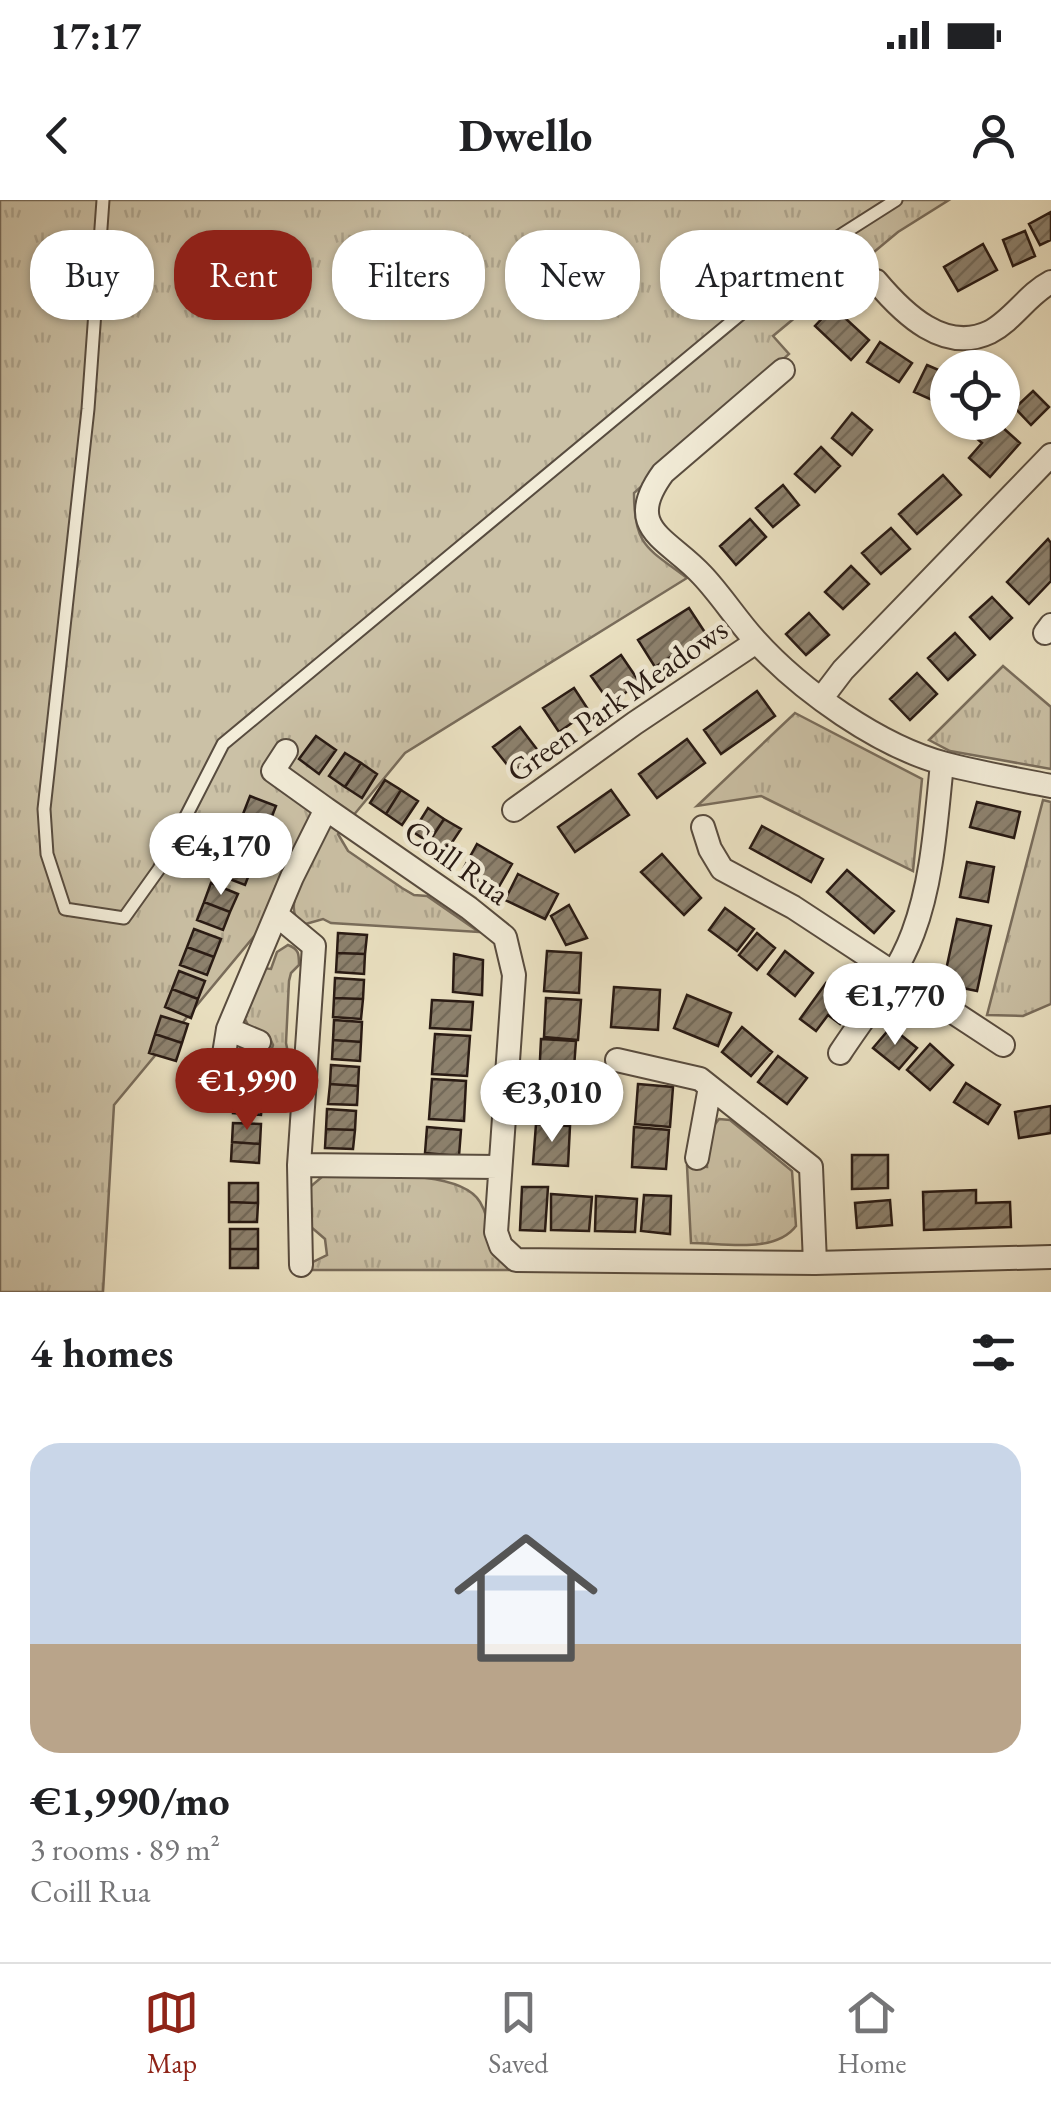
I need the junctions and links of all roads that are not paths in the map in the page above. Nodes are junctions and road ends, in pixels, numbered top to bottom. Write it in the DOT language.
graph roads {
  1 [pos="103,200"];
  2 [pos="896,200"];
  3 [pos="1051,282"];
  4 [pos="879,285"];
  5 [pos="783,370"];
  6 [pos="1051,455"];
  7 [pos="756,642"];
  8 [pos="821,699"];
  9 [pos="286,751"];
  10 [pos="942,764"];
  11 [pos="1051,786"];
  12 [pos="326,810"];
  13 [pos="514,810"];
  14 [pos="703,828"];
  15 [pos="278,916"];
  16 [pos="892,973"];
  17 [pos="228,1030"];
  18 [pos="259,1042"];
  19 [pos="1003,1045"];
  20 [pos="840,1053"];
  21 [pos="224,1054"];
  22 [pos="617,1060"];
  23 [pos="710,1087"];
  24 [pos="698,1158"];
  25 [pos="298,1165"];
  26 [pos="499,1167"];
  27 [pos="307,1252"];
  28 [pos="1051,1256"];
  29 [pos="815,1262"];
  1 -- 2 [label="lane"];
  3 -- 4 [label="street"];
  5 -- 7 [label="street, Green Park Meadows"];
  6 -- 8 [label="street"];
  7 -- 8 [label="street, Green Park Meadows"];
  7 -- 13 [label="street, Green Park Meadows"];
  8 -- 10 [label="street, Green Park Meadows"];
  9 -- 12 [label="street, Coill Rua"];
  10 -- 11 [label="street, Green Park Meadows"];
  10 -- 16 [label="street"];
  12 -- 15 [label="street"];
  12 -- 26 [label="street, Coill Rua"];
  14 -- 16 [label="street"];
  15 -- 17 [label="street"];
  15 -- 25 [label="street"];
  16 -- 19 [label="street"];
  16 -- 20 [label="street"];
  17 -- 18 [label="street"];
  17 -- 21 [label="street"];
  22 -- 23 [label="street"];
  23 -- 24 [label="street"];
  23 -- 29 [label="street"];
  25 -- 26 [label="street"];
  25 -- 27 [label="street"];
  26 -- 29 [label="street, Coill Rua"];
  28 -- 29 [label="street, Coill Rua"];
}
